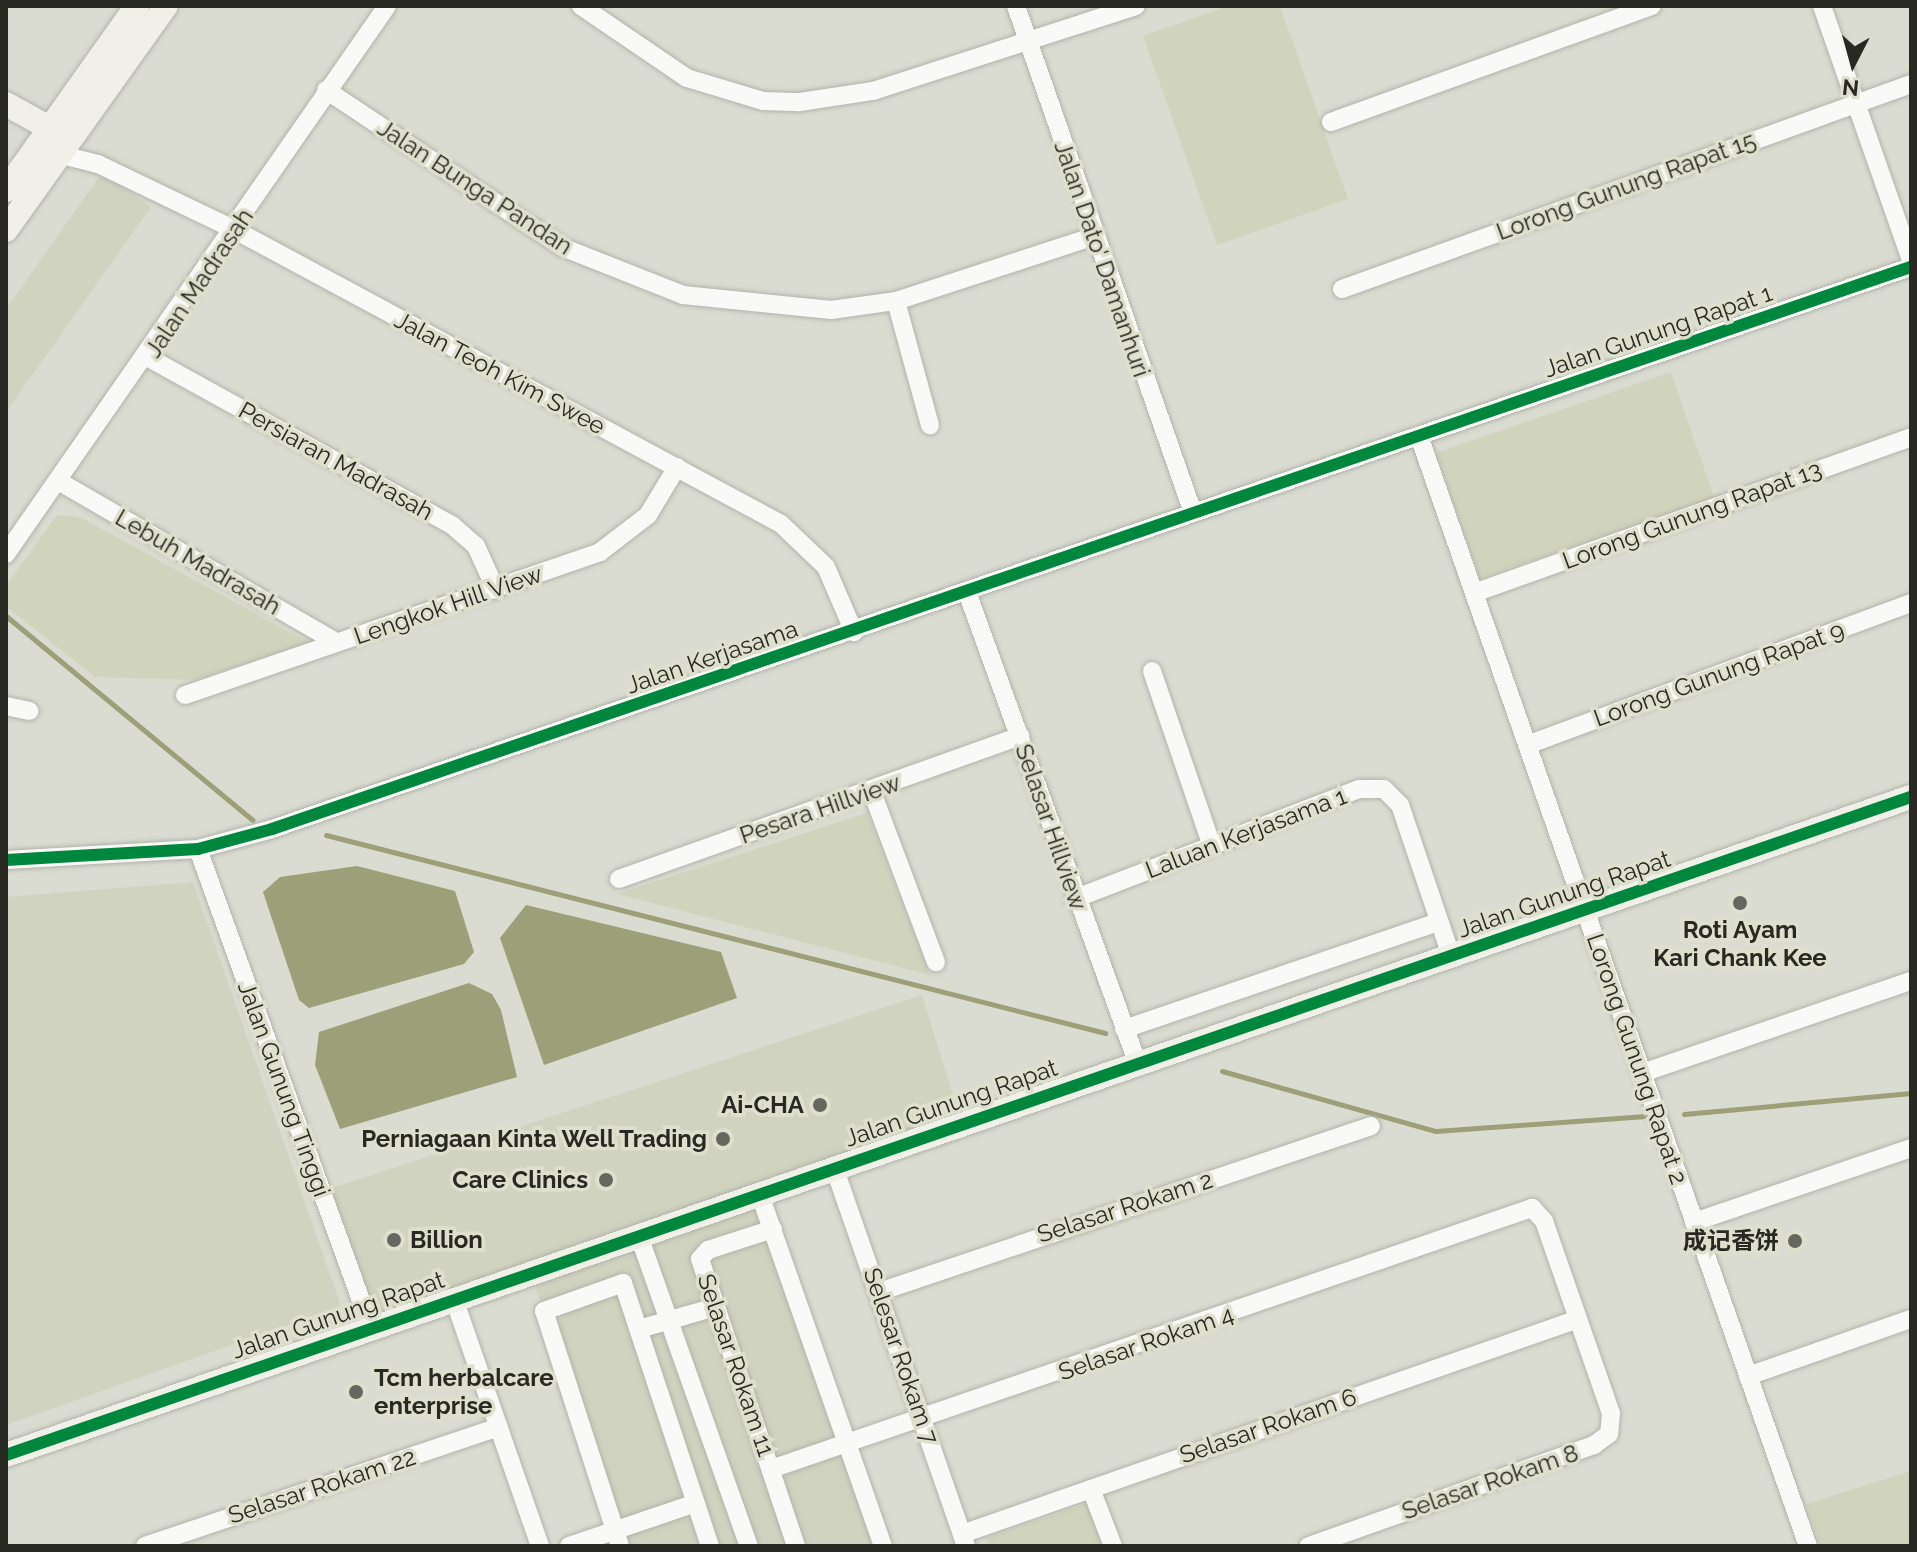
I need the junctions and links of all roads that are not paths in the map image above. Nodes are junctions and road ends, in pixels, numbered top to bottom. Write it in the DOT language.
graph roads {
  1 [pos="137,6"];
  2 [pos="166,6"];
  3 [pos="387,6"];
  4 [pos="581,6"];
  5 [pos="1016,6"];
  6 [pos="1136,6"];
  7 [pos="1652,6"];
  8 [pos="1822,6"];
  9 [pos="1029,43"];
  10 [pos="1911,84"];
  11 [pos="326,90"];
  12 [pos="1856,103"];
  13 [pos="6,104"];
  14 [pos="6,122"];
  15 [pos="1331,122"];
  16 [pos="54,140"];
  17 [pos="6,190"];
  18 [pos="6,230"];
  19 [pos="235,230"];
  20 [pos="1092,237"];
  21 [pos="1911,260"];
  22 [pos="1911,267"];
  23 [pos="1342,289"];
  24 [pos="896,301"];
  25 [pos="149,358"];
  26 [pos="930,425"];
  27 [pos="1419,436"];
  28 [pos="1911,437"];
  29 [pos="677,467"];
  30 [pos="60,482"];
  31 [pos="1192,510"];
  32 [pos="6,554"];
  33 [pos="496,590"];
  34 [pos="967,592"];
  35 [pos="1474,593"];
  36 [pos="1911,603"];
  37 [pos="854,632"];
  38 [pos="336,642"];
  39 [pos="1152,671"];
  40 [pos="185,695"];
  41 [pos="6,706"];
  42 [pos="29,711"];
  43 [pos="1020,736"];
  44 [pos="1527,745"];
  45 [pos="872,792"];
  46 [pos="1911,797"];
  47 [pos="1212,846"];
  48 [pos="198,849"];
  49 [pos="6,860"];
  50 [pos="619,879"];
  51 [pos="1074,899"];
  52 [pos="1585,911"];
  53 [pos="1439,922"];
  54 [pos="1451,956"];
  55 [pos="936,962"];
  56 [pos="1911,981"];
  57 [pos="1124,1029"];
  58 [pos="1137,1062"];
  59 [pos="1642,1073"];
  60 [pos="1371,1126"];
  61 [pos="1911,1148"];
  62 [pos="834,1167"];
  63 [pos="759,1192"];
  64 [pos="1518,1207"];
  65 [pos="1694,1222"];
  66 [pos="773,1229"];
  67 [pos="639,1236"];
  68 [pos="879,1292"];
  69 [pos="454,1299"];
  70 [pos="715,1307"];
  71 [pos="1911,1319"];
  72 [pos="669,1320"];
  73 [pos="1575,1320"];
  74 [pos="371,1328"];
  75 [pos="639,1329"];
  76 [pos="1748,1376"];
  77 [pos="924,1419"];
  78 [pos="499,1427"];
  79 [pos="849,1446"];
  80 [pos="6,1455"];
  81 [pos="771,1469"];
  82 [pos="1091,1489"];
  83 [pos="696,1503"];
  84 [pos="617,1538"];
  85 [pos="964,1540"];
  86 [pos="535,1545"];
  87 [pos="145,1546"];
  88 [pos="569,1546"];
  89 [pos="710,1546"];
  90 [pos="749,1546"];
  91 [pos="796,1546"];
  92 [pos="883,1546"];
  93 [pos="1113,1546"];
  94 [pos="1308,1546"];
  95 [pos="1808,1546"];
  1 -- 16 [label="street"];
  2 -- 16 [label="street"];
  3 -- 11 [label="street, Jalan Madrasah"];
  4 -- 9 [label="street"];
  5 -- 9 [label="street, Jalan Dato' Damanhuri"];
  6 -- 9 [label="street"];
  7 -- 15 [label="street"];
  8 -- 12 [label="street"];
  9 -- 20 [label="street, Jalan Dato' Damanhuri"];
  10 -- 12 [label="street, Lorong Gunung Rapat 15"];
  11 -- 19 [label="street, Jalan Madrasah"];
  11 -- 24 [label="street, Jalan Bunga Pandan"];
  12 -- 21 [label="street"];
  12 -- 23 [label="street, Lorong Gunung Rapat 15"];
  13 -- 16 [label="street, Jalan Teoh Kim Swee"];
  14 -- 16 [label="street"];
  16 -- 17 [label="street"];
  16 -- 18 [label="street"];
  16 -- 19 [label="street, Jalan Teoh Kim Swee"];
  19 -- 25 [label="street, Jalan Madrasah"];
  19 -- 29 [label="street, Jalan Teoh Kim Swee"];
  20 -- 24 [label="street, Jalan Bunga Pandan"];
  20 -- 31 [label="street, Jalan Dato' Damanhuri"];
  22 -- 27 [label="street, Jalan Gunung Rapat 1"];
  24 -- 26 [label="street"];
  25 -- 30 [label="street, Jalan Madrasah"];
  25 -- 33 [label="street, Persiaran Madrasah"];
  27 -- 31 [label="street, Jalan Kerjasama"];
  27 -- 35 [label="street, Lorong Gunung Rapat 2"];
  28 -- 35 [label="street, Lorong Gunung Rapat 13"];
  29 -- 33 [label="street, Lengkok Hill View"];
  29 -- 37 [label="street, Jalan Teoh Kim Swee"];
  30 -- 32 [label="street, Jalan Madrasah"];
  30 -- 38 [label="street, Lebuh Madrasah"];
  31 -- 34 [label="street, Jalan Kerjasama"];
  33 -- 38 [label="street, Lengkok Hill View"];
  34 -- 37 [label="street, Jalan Kerjasama"];
  34 -- 43 [label="street, Selasar Hillview"];
  35 -- 44 [label="street, Lorong Gunung Rapat 2"];
  36 -- 44 [label="street, Lorong Gunung Rapat 9"];
  37 -- 48 [label="street, Jalan Kerjasama"];
  38 -- 40 [label="street, Lengkok Hill View"];
  39 -- 47 [label="street"];
  41 -- 42 [label="street"];
  43 -- 45 [label="street, Pesara Hillview"];
  43 -- 51 [label="street, Selasar Hillview"];
  44 -- 52 [label="street, Lorong Gunung Rapat 2"];
  45 -- 50 [label="street, Pesara Hillview"];
  45 -- 55 [label="street"];
  46 -- 52 [label="street, Jalan Gunung Rapat"];
  47 -- 51 [label="street, Laluan Kerjasama 1"];
  47 -- 53 [label="street, Laluan Kerjasama 1"];
  48 -- 49 [label="street, Jalan Kerjasama"];
  48 -- 74 [label="street, Jalan Gunung Tinggi"];
  51 -- 57 [label="street, Selasar Hillview"];
  52 -- 54 [label="street, Jalan Gunung Rapat"];
  52 -- 59 [label="street, Lorong Gunung Rapat 2"];
  53 -- 54 [label="street, Laluan Kerjasama 1"];
  53 -- 57 [label="street"];
  54 -- 58 [label="street, Jalan Gunung Rapat"];
  56 -- 59 [label="street"];
  57 -- 58 [label="street, Selasar Hillview"];
  58 -- 62 [label="street, Jalan Gunung Rapat"];
  59 -- 65 [label="street, Lorong Gunung Rapat 2"];
  60 -- 68 [label="street, Selasar Rokam 2"];
  61 -- 65 [label="street"];
  62 -- 63 [label="street, Jalan Gunung Rapat"];
  62 -- 68 [label="street, Selesar Rokam 7"];
  63 -- 66 [label="street"];
  63 -- 67 [label="street, Jalan Gunung Rapat"];
  64 -- 73 [label="street, Selasar Rokam 8"];
  64 -- 77 [label="street, Selasar Rokam 4"];
  65 -- 76 [label="street, Lorong Gunung Rapat 2"];
  66 -- 70 [label="street, Selasar Rokam 11"];
  66 -- 79 [label="street"];
  67 -- 69 [label="street, Jalan Gunung Rapat"];
  67 -- 72 [label="street, Selasar Rokam 11"];
  68 -- 77 [label="street, Selesar Rokam 7"];
  69 -- 74 [label="street, Jalan Gunung Rapat"];
  69 -- 78 [label="street"];
  70 -- 72 [label="street"];
  70 -- 81 [label="street, Selasar Rokam 11"];
  71 -- 76 [label="street"];
  72 -- 75 [label="street"];
  72 -- 90 [label="street, Selasar Rokam 11"];
  73 -- 82 [label="street, Selasar Rokam 6"];
  73 -- 94 [label="street, Selasar Rokam 8"];
  74 -- 80 [label="street, Jalan Gunung Rapat"];
  75 -- 83 [label="street"];
  75 -- 84 [label="street"];
  76 -- 95 [label="street, Lorong Gunung Rapat 2"];
  77 -- 79 [label="street, Selasar Rokam 4"];
  77 -- 85 [label="street, Selesar Rokam 7"];
  78 -- 86 [label="street"];
  78 -- 87 [label="street, Selasar Rokam 22"];
  79 -- 81 [label="street, Selasar Rokam 4"];
  79 -- 92 [label="street"];
  81 -- 91 [label="street, Selasar Rokam 11"];
  82 -- 85 [label="street, Selasar Rokam 6"];
  82 -- 93 [label="street"];
  83 -- 84 [label="street"];
  83 -- 89 [label="street"];
  84 -- 88 [label="street"];
}
